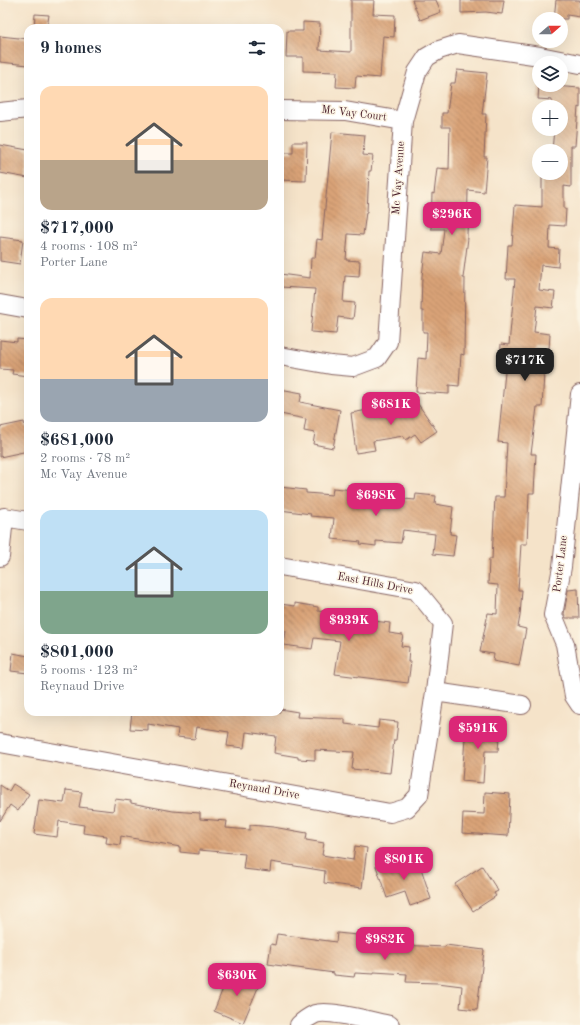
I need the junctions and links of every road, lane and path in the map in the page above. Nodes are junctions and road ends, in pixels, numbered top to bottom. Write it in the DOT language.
graph roads {
  1 [pos="580,64"];
  2 [pos="24,109"];
  3 [pos="284,110"];
  4 [pos="0,112"];
  5 [pos="403,121"];
  6 [pos="0,304"];
  7 [pos="24,308"];
  8 [pos="284,357"];
  9 [pos="580,394"];
  10 [pos="24,520"];
  11 [pos="573,520"];
  12 [pos="0,557"];
  13 [pos="284,567"];
  14 [pos="435,692"];
  15 [pos="522,705"];
  16 [pos="580,705"];
  17 [pos="0,743"];
  18 [pos="299,1025"];
  19 [pos="390,1025"];
  1 -- 5 [label="street, Mc Vay Avenue"];
  2 -- 4 [label="street"];
  3 -- 5 [label="street, Mc Vay Court"];
  5 -- 8 [label="street, Mc Vay Avenue"];
  6 -- 7 [label="street"];
  9 -- 11 [label="street, Porter Lane"];
  10 -- 12 [label="street"];
  11 -- 16 [label="street, Porter Lane"];
  13 -- 14 [label="street, East Hills Drive"];
  14 -- 15 [label="street"];
  14 -- 17 [label="street, Reynaud Drive"];
  18 -- 19 [label="street"];
}
